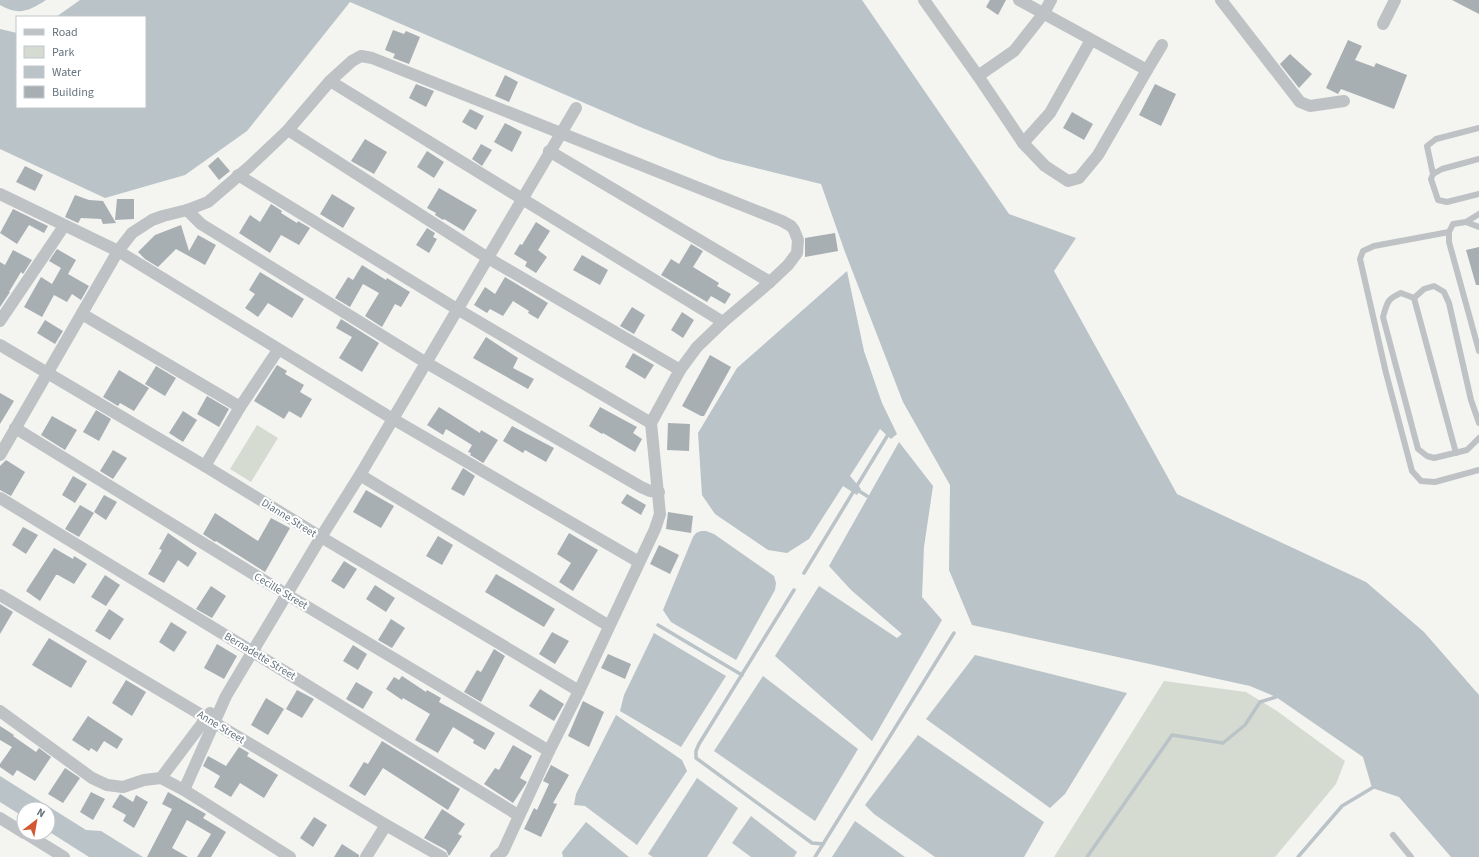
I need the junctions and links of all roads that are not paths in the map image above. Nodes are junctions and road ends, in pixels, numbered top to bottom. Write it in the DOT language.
graph roads {
  1 [pos="924,0"];
  2 [pos="1019,0"];
  3 [pos="1051,0"];
  4 [pos="1221,0"];
  5 [pos="1395,0"];
  6 [pos="1044,13"];
  7 [pos="1383,24"];
  8 [pos="1091,40"];
  9 [pos="1162,45"];
  10 [pos="1147,70"];
  11 [pos="978,76"];
  12 [pos="330,82"];
  13 [pos="1344,100"];
  14 [pos="576,108"];
  15 [pos="1479,128"];
  16 [pos="288,130"];
  17 [pos="561,132"];
  18 [pos="1022,143"];
  19 [pos="549,151"];
  20 [pos="1479,159"];
  21 [pos="1433,174"];
  22 [pos="238,175"];
  23 [pos="1479,194"];
  24 [pos="2,199"];
  25 [pos="521,200"];
  26 [pos="187,210"];
  27 [pos="1479,214"];
  28 [pos="1466,222"];
  29 [pos="64,226"];
  30 [pos="1479,227"];
  31 [pos="1450,232"];
  32 [pos="118,251"];
  33 [pos="488,258"];
  34 [pos="770,282"];
  35 [pos="1414,298"];
  36 [pos="457,309"];
  37 [pos="82,314"];
  38 [pos="0,320"];
  39 [pos="723,322"];
  40 [pos="0,345"];
  41 [pos="278,350"];
  42 [pos="1479,351"];
  43 [pos="425,362"];
  44 [pos="680,370"];
  45 [pos="47,374"];
  46 [pos="240,407"];
  47 [pos="393,419"];
  48 [pos="651,423"];
  49 [pos="1479,423"];
  50 [pos="15,428"];
  51 [pos="1479,438"];
  52 [pos="1456,453"];
  53 [pos="0,455"];
  54 [pos="205,466"];
  55 [pos="1479,470"];
  56 [pos="360,475"];
  57 [pos="659,492"];
  58 [pos="0,498"];
  59 [pos="321,538"];
  60 [pos="639,562"];
  61 [pos="286,594"];
  62 [pos="0,595"];
  63 [pos="609,626"];
  64 [pos="253,652"];
  65 [pos="579,691"];
  66 [pos="0,711"];
  67 [pos="210,720"];
  68 [pos="549,751"];
  69 [pos="161,778"];
  70 [pos="184,790"];
  71 [pos="518,816"];
  72 [pos="0,818"];
  73 [pos="386,826"];
  74 [pos="16,828"];
  75 [pos="1393,835"];
  76 [pos="37,841"];
  77 [pos="64,857"];
  78 [pos="290,857"];
  79 [pos="366,857"];
  80 [pos="442,857"];
  81 [pos="496,857"];
  82 [pos="1411,857"];
  1 -- 11 [label="street"];
  2 -- 6 [label="street"];
  3 -- 6 [label="street"];
  4 -- 13 [label="street"];
  5 -- 7 [label="street"];
  6 -- 8 [label="street"];
  6 -- 11 [label="street"];
  8 -- 10 [label="street"];
  8 -- 18 [label="street"];
  9 -- 10 [label="street"];
  10 -- 18 [label="street"];
  11 -- 18 [label="street"];
  12 -- 16 [label="street"];
  12 -- 17 [label="street"];
  12 -- 25 [label="street"];
  14 -- 17 [label="street"];
  15 -- 21 [label="lane"];
  16 -- 22 [label="street"];
  16 -- 33 [label="street"];
  17 -- 19 [label="street"];
  17 -- 34 [label="street"];
  19 -- 25 [label="street"];
  19 -- 34 [label="street"];
  20 -- 21 [label="lane"];
  21 -- 23 [label="lane"];
  22 -- 26 [label="street"];
  22 -- 36 [label="street"];
  24 -- 29 [label="street"];
  25 -- 33 [label="street"];
  25 -- 39 [label="street"];
  26 -- 32 [label="street"];
  26 -- 43 [label="street"];
  27 -- 28 [label="lane"];
  28 -- 30 [label="lane"];
  28 -- 31 [label="lane"];
  29 -- 32 [label="street"];
  29 -- 38 [label="street"];
  31 -- 42 [label="lane"];
  31 -- 55 [label="lane"];
  32 -- 37 [label="street"];
  32 -- 41 [label="street"];
  33 -- 36 [label="street"];
  33 -- 44 [label="street"];
  34 -- 39 [label="street"];
  35 -- 49 [label="lane"];
  35 -- 52 [label="lane"];
  35 -- 52 [label="lane"];
  36 -- 43 [label="street"];
  36 -- 48 [label="street"];
  37 -- 45 [label="street"];
  37 -- 46 [label="street"];
  39 -- 44 [label="street"];
  40 -- 45 [label="street, Dianne Street"];
  41 -- 46 [label="street"];
  41 -- 47 [label="street"];
  43 -- 47 [label="street"];
  43 -- 57 [label="street"];
  44 -- 48 [label="street"];
  45 -- 50 [label="street"];
  45 -- 54 [label="street, Dianne Street"];
  46 -- 54 [label="street"];
  47 -- 56 [label="street"];
  47 -- 60 [label="street"];
  48 -- 57 [label="street"];
  50 -- 53 [label="street"];
  50 -- 61 [label="street, Cecille Street"];
  51 -- 52 [label="lane"];
  54 -- 59 [label="street, Dianne Street"];
  56 -- 59 [label="street"];
  56 -- 63 [label="street"];
  57 -- 60 [label="street"];
  58 -- 64 [label="street, Bernadette Street"];
  59 -- 61 [label="street"];
  59 -- 65 [label="street, Dianne Street"];
  60 -- 63 [label="street"];
  61 -- 64 [label="street"];
  61 -- 68 [label="street, Cecille Street"];
  62 -- 67 [label="street, Anne Street"];
  63 -- 65 [label="street"];
  64 -- 67 [label="street"];
  64 -- 71 [label="street, Bernadette Street"];
  65 -- 68 [label="street"];
  66 -- 69 [label="street"];
  67 -- 69 [label="street"];
  67 -- 70 [label="street"];
  67 -- 73 [label="street, Anne Street"];
  68 -- 71 [label="street"];
  69 -- 70 [label="street"];
  70 -- 78 [label="street"];
  71 -- 81 [label="street"];
  72 -- 74 [label="street"];
  73 -- 79 [label="street"];
  73 -- 80 [label="street, Anne Street"];
  75 -- 82 [label="lane"];
  76 -- 77 [label="street"];
}
